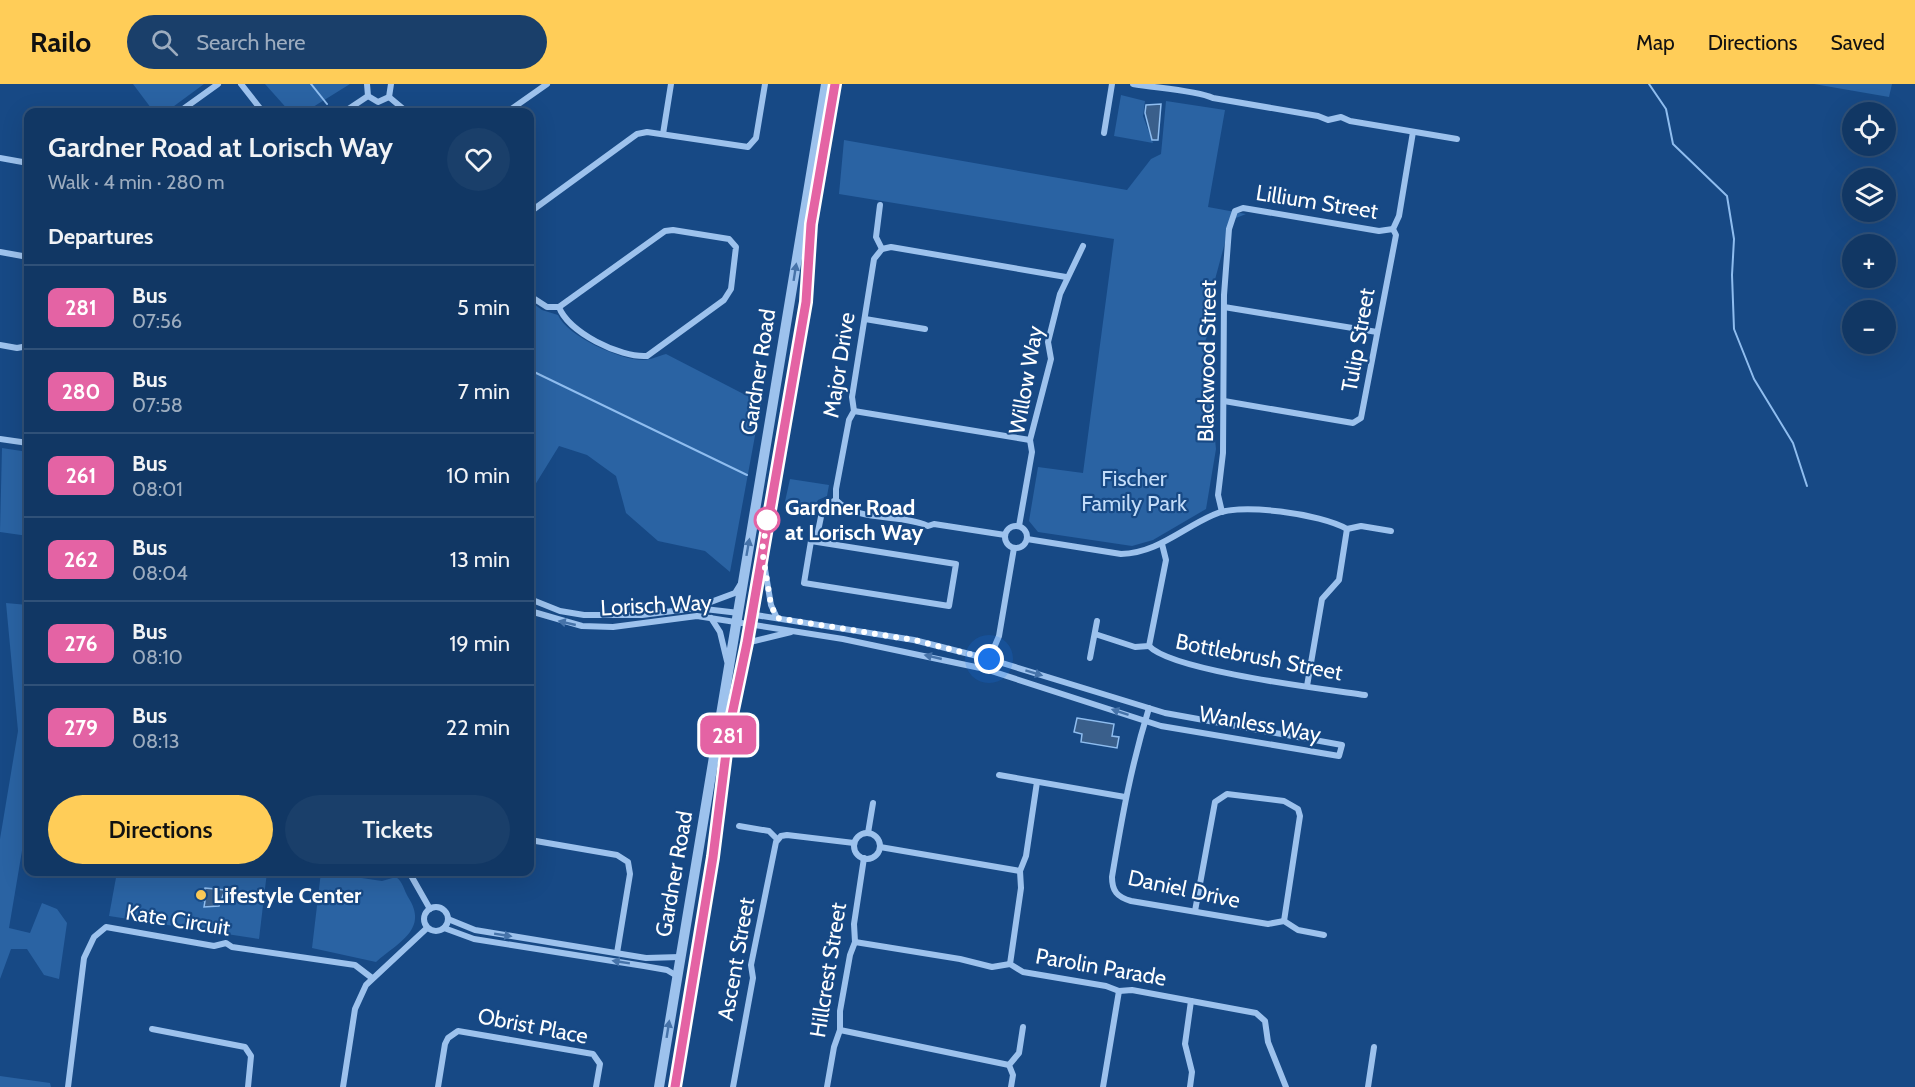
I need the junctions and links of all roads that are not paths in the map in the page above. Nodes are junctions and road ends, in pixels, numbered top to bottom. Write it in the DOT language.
graph roads {
  1 [pos="218,84"];
  2 [pos="241,84"];
  3 [pos="367,84"];
  4 [pos="391,84"];
  5 [pos="547,84"];
  6 [pos="671,84"];
  7 [pos="765,84"];
  8 [pos="826,84"];
  9 [pos="835,84"];
  10 [pos="1112,84"];
  11 [pos="1133,84"];
  12 [pos="1202,84"];
  13 [pos="1201,92"];
  14 [pos="368,96"];
  15 [pos="389,97"];
  16 [pos="185,108"];
  17 [pos="260,108"];
  18 [pos="350,108"];
  19 [pos="402,108"];
  20 [pos="513,108"];
  21 [pos="1413,132"];
  22 [pos="1104,133"];
  23 [pos="663,134"];
  24 [pos="1457,139"];
  25 [pos="0,158"];
  26 [pos="24,162"];
  27 [pos="880,205"];
  28 [pos="534,209"];
  29 [pos="1235,211"];
  30 [pos="1393,229"];
  31 [pos="1083,246"];
  32 [pos="882,249"];
  33 [pos="0,252"];
  34 [pos="24,256"];
  35 [pos="1066,277"];
  36 [pos="534,299"];
  37 [pos="559,307"];
  38 [pos="1224,307"];
  39 [pos="865,319"];
  40 [pos="925,329"];
  41 [pos="1377,332"];
  42 [pos="0,345"];
  43 [pos="24,347"];
  44 [pos="1224,401"];
  45 [pos="854,411"];
  46 [pos="0,439"];
  47 [pos="1030,440"];
  48 [pos="24,442"];
  49 [pos="836,500"];
  50 [pos="1222,512"];
  51 [pos="1019,526"];
  52 [pos="1347,529"];
  53 [pos="1391,531"];
  54 [pos="1005,535"];
  55 [pos="1028,539"];
  56 [pos="816,542"];
  57 [pos="1162,544"];
  58 [pos="1014,548"];
  59 [pos="762,550"];
  60 [pos="743,582"];
  61 [pos="534,601"];
  62 [pos="696,608"];
  63 [pos="534,613"];
  64 [pos="737,617"];
  65 [pos="710,618"];
  66 [pos="777,618"];
  67 [pos="750,619"];
  68 [pos="1097,621"];
  69 [pos="795,631"];
  70 [pos="1095,634"];
  71 [pos="747,643"];
  72 [pos="1149,646"];
  73 [pos="1090,658"];
  74 [pos="989,659"];
  75 [pos="729,667"];
  76 [pos="985,669"];
  77 [pos="1307,686"];
  78 [pos="1365,696"];
  79 [pos="1149,708"];
  80 [pos="1145,721"];
  81 [pos="999,775"];
  82 [pos="1037,782"];
  83 [pos="1125,796"];
  84 [pos="873,803"];
  85 [pos="739,826"];
  86 [pos="868,833"];
  87 [pos="777,839"];
  88 [pos="534,841"];
  89 [pos="854,843"];
  90 [pos="880,847"];
  91 [pos="864,858"];
  92 [pos="1020,870"];
  93 [pos="411,876"];
  94 [pos="430,909"];
  95 [pos="1195,911"];
  96 [pos="448,920"];
  97 [pos="1284,921"];
  98 [pos="427,928"];
  99 [pos="444,928"];
  100 [pos="1324,935"];
  101 [pos="855,942"];
  102 [pos="617,953"];
  103 [pos="680,957"];
  104 [pos="1010,963"];
  105 [pos="677,976"];
  106 [pos="372,978"];
  107 [pos="1119,991"];
  108 [pos="1191,1001"];
  109 [pos="1023,1027"];
  110 [pos="152,1029"];
  111 [pos="840,1030"];
  112 [pos="1374,1047"];
  113 [pos="1009,1065"];
  114 [pos="677,1073"];
  115 [pos="68,1087"];
  116 [pos="248,1087"];
  117 [pos="343,1087"];
  118 [pos="438,1087"];
  119 [pos="596,1087"];
  120 [pos="658,1087"];
  121 [pos="669,1087"];
  122 [pos="675,1087"];
  123 [pos="733,1087"];
  124 [pos="827,1087"];
  125 [pos="1011,1087"];
  126 [pos="1103,1087"];
  127 [pos="1190,1087"];
  128 [pos="1286,1087"];
  129 [pos="1368,1087"];
  1 -- 16 [label="street"];
  2 -- 17 [label="street"];
  3 -- 14 [label="street"];
  4 -- 15 [label="street"];
  5 -- 20 [label="street"];
  6 -- 23 [label="street"];
  7 -- 23 [label="street"];
  60 -- 8 [label="street, Gardner Road, one-way"];
  9 -- 59 [label="street, Gardner Road"];
  10 -- 22 [label="street"];
  11 -- 13 [label="street"];
  12 -- 13 [label="street"];
  13 -- 21 [label="street"];
  14 -- 15 [label="street"];
  14 -- 18 [label="street"];
  15 -- 19 [label="street"];
  21 -- 24 [label="street"];
  21 -- 30 [label="street, Tulip Street"];
  23 -- 28 [label="street"];
  25 -- 26 [label="street"];
  27 -- 32 [label="street"];
  29 -- 30 [label="street, Lillium Street"];
  29 -- 38 [label="street, Blackwood Street"];
  30 -- 41 [label="street, Tulip Street"];
  31 -- 35 [label="street, Willow Way"];
  32 -- 35 [label="street"];
  32 -- 39 [label="street, Major Drive"];
  33 -- 34 [label="street"];
  35 -- 47 [label="street, Willow Way"];
  36 -- 37 [label="street"];
  37 -- 37 [label="street"];
  38 -- 41 [label="street"];
  38 -- 44 [label="street, Blackwood Street"];
  39 -- 40 [label="street"];
  39 -- 45 [label="street, Major Drive"];
  41 -- 44 [label="street, Tulip Street"];
  42 -- 43 [label="street"];
  44 -- 50 [label="street, Blackwood Street"];
  45 -- 47 [label="street"];
  45 -- 49 [label="street, Major Drive"];
  46 -- 48 [label="street"];
  47 -- 51 [label="street, Willow Way"];
  49 -- 54 [label="street"];
  49 -- 56 [label="street"];
  50 -- 52 [label="street"];
  50 -- 57 [label="street"];
  51 -- 54 [label="street"];
  51 -- 55 [label="street"];
  52 -- 53 [label="street"];
  52 -- 77 [label="street"];
  54 -- 58 [label="street"];
  55 -- 57 [label="street"];
  55 -- 58 [label="street"];
  56 -- 56 [label="street"];
  57 -- 72 [label="street"];
  58 -- 74 [label="street"];
  59 -- 66 [label="street"];
  59 -- 67 [label="street, Gardner Road"];
  60 -- 62 [label="street, Lorisch Way"];
  60 -- 64 [label="street, Gardner Road"];
  61 -- 62 [label="street, Lorisch Way"];
  62 -- 64 [label="street, Lorisch Way"];
  65 -- 63 [label="street, Lorisch Way, one-way"];
  64 -- 65 [label="street, Lorisch Way"];
  64 -- 67 [label="street, Lorisch Way"];
  64 -- 75 [label="street, Gardner Road"];
  65 -- 75 [label="street, Gardner Road"];
  66 -- 67 [label="street, Wanless Way"];
  66 -- 74 [label="street, Wanless Way"];
  67 -- 69 [label="street, Wanless Way"];
  67 -- 71 [label="street, Gardner Road"];
  68 -- 70 [label="street"];
  69 -- 71 [label="street"];
  76 -- 69 [label="street, Wanless Way, one-way"];
  70 -- 72 [label="street"];
  70 -- 73 [label="street"];
  71 -- 114 [label="street, Gardner Road"];
  72 -- 77 [label="street, Bottlebrush Street"];
  74 -- 76 [label="street"];
  74 -- 79 [label="street, Wanless Way, one-way"];
  75 -- 103 [label="street, Gardner Road"];
  80 -- 76 [label="street, Wanless Way, one-way"];
  77 -- 78 [label="street, Bottlebrush Street"];
  79 -- 80 [label="street, Daniel Drive"];
  79 -- 80 [label="street, Wanless Way"];
  80 -- 83 [label="street, Daniel Drive"];
  81 -- 82 [label="street"];
  82 -- 83 [label="street"];
  82 -- 92 [label="street, Parolin Parade"];
  83 -- 95 [label="street, Daniel Drive"];
  84 -- 86 [label="street"];
  85 -- 87 [label="street"];
  86 -- 89 [label="street"];
  86 -- 90 [label="street"];
  87 -- 89 [label="street"];
  87 -- 123 [label="street, Ascent Street"];
  88 -- 102 [label="street"];
  89 -- 91 [label="street"];
  90 -- 91 [label="street"];
  90 -- 92 [label="street"];
  91 -- 101 [label="street, Hillcrest Street"];
  92 -- 104 [label="street, Parolin Parade"];
  93 -- 94 [label="street"];
  94 -- 96 [label="street"];
  94 -- 98 [label="street"];
  95 -- 97 [label="street, Daniel Drive"];
  95 -- 97 [label="street"];
  96 -- 99 [label="street"];
  96 -- 102 [label="street, one-way"];
  97 -- 100 [label="street, Daniel Drive"];
  98 -- 99 [label="street"];
  98 -- 106 [label="street"];
  105 -- 99 [label="street, one-way"];
  101 -- 104 [label="street"];
  101 -- 111 [label="street, Hillcrest Street"];
  102 -- 103 [label="street"];
  103 -- 105 [label="street, Gardner Road"];
  104 -- 107 [label="street, Parolin Parade"];
  120 -- 105 [label="street, Gardner Road, one-way"];
  106 -- 115 [label="street, Kate Circuit"];
  106 -- 117 [label="street"];
  107 -- 108 [label="street, Parolin Parade"];
  107 -- 126 [label="street"];
  108 -- 127 [label="street"];
  108 -- 128 [label="street, Parolin Parade"];
  109 -- 113 [label="street"];
  110 -- 116 [label="street"];
  111 -- 113 [label="street"];
  111 -- 124 [label="street, Hillcrest Street"];
  112 -- 129 [label="street"];
  113 -- 125 [label="street"];
  114 -- 121 [label="street"];
  114 -- 122 [label="street, Gardner Road"];
  118 -- 119 [label="street, Obrist Place"];
}
